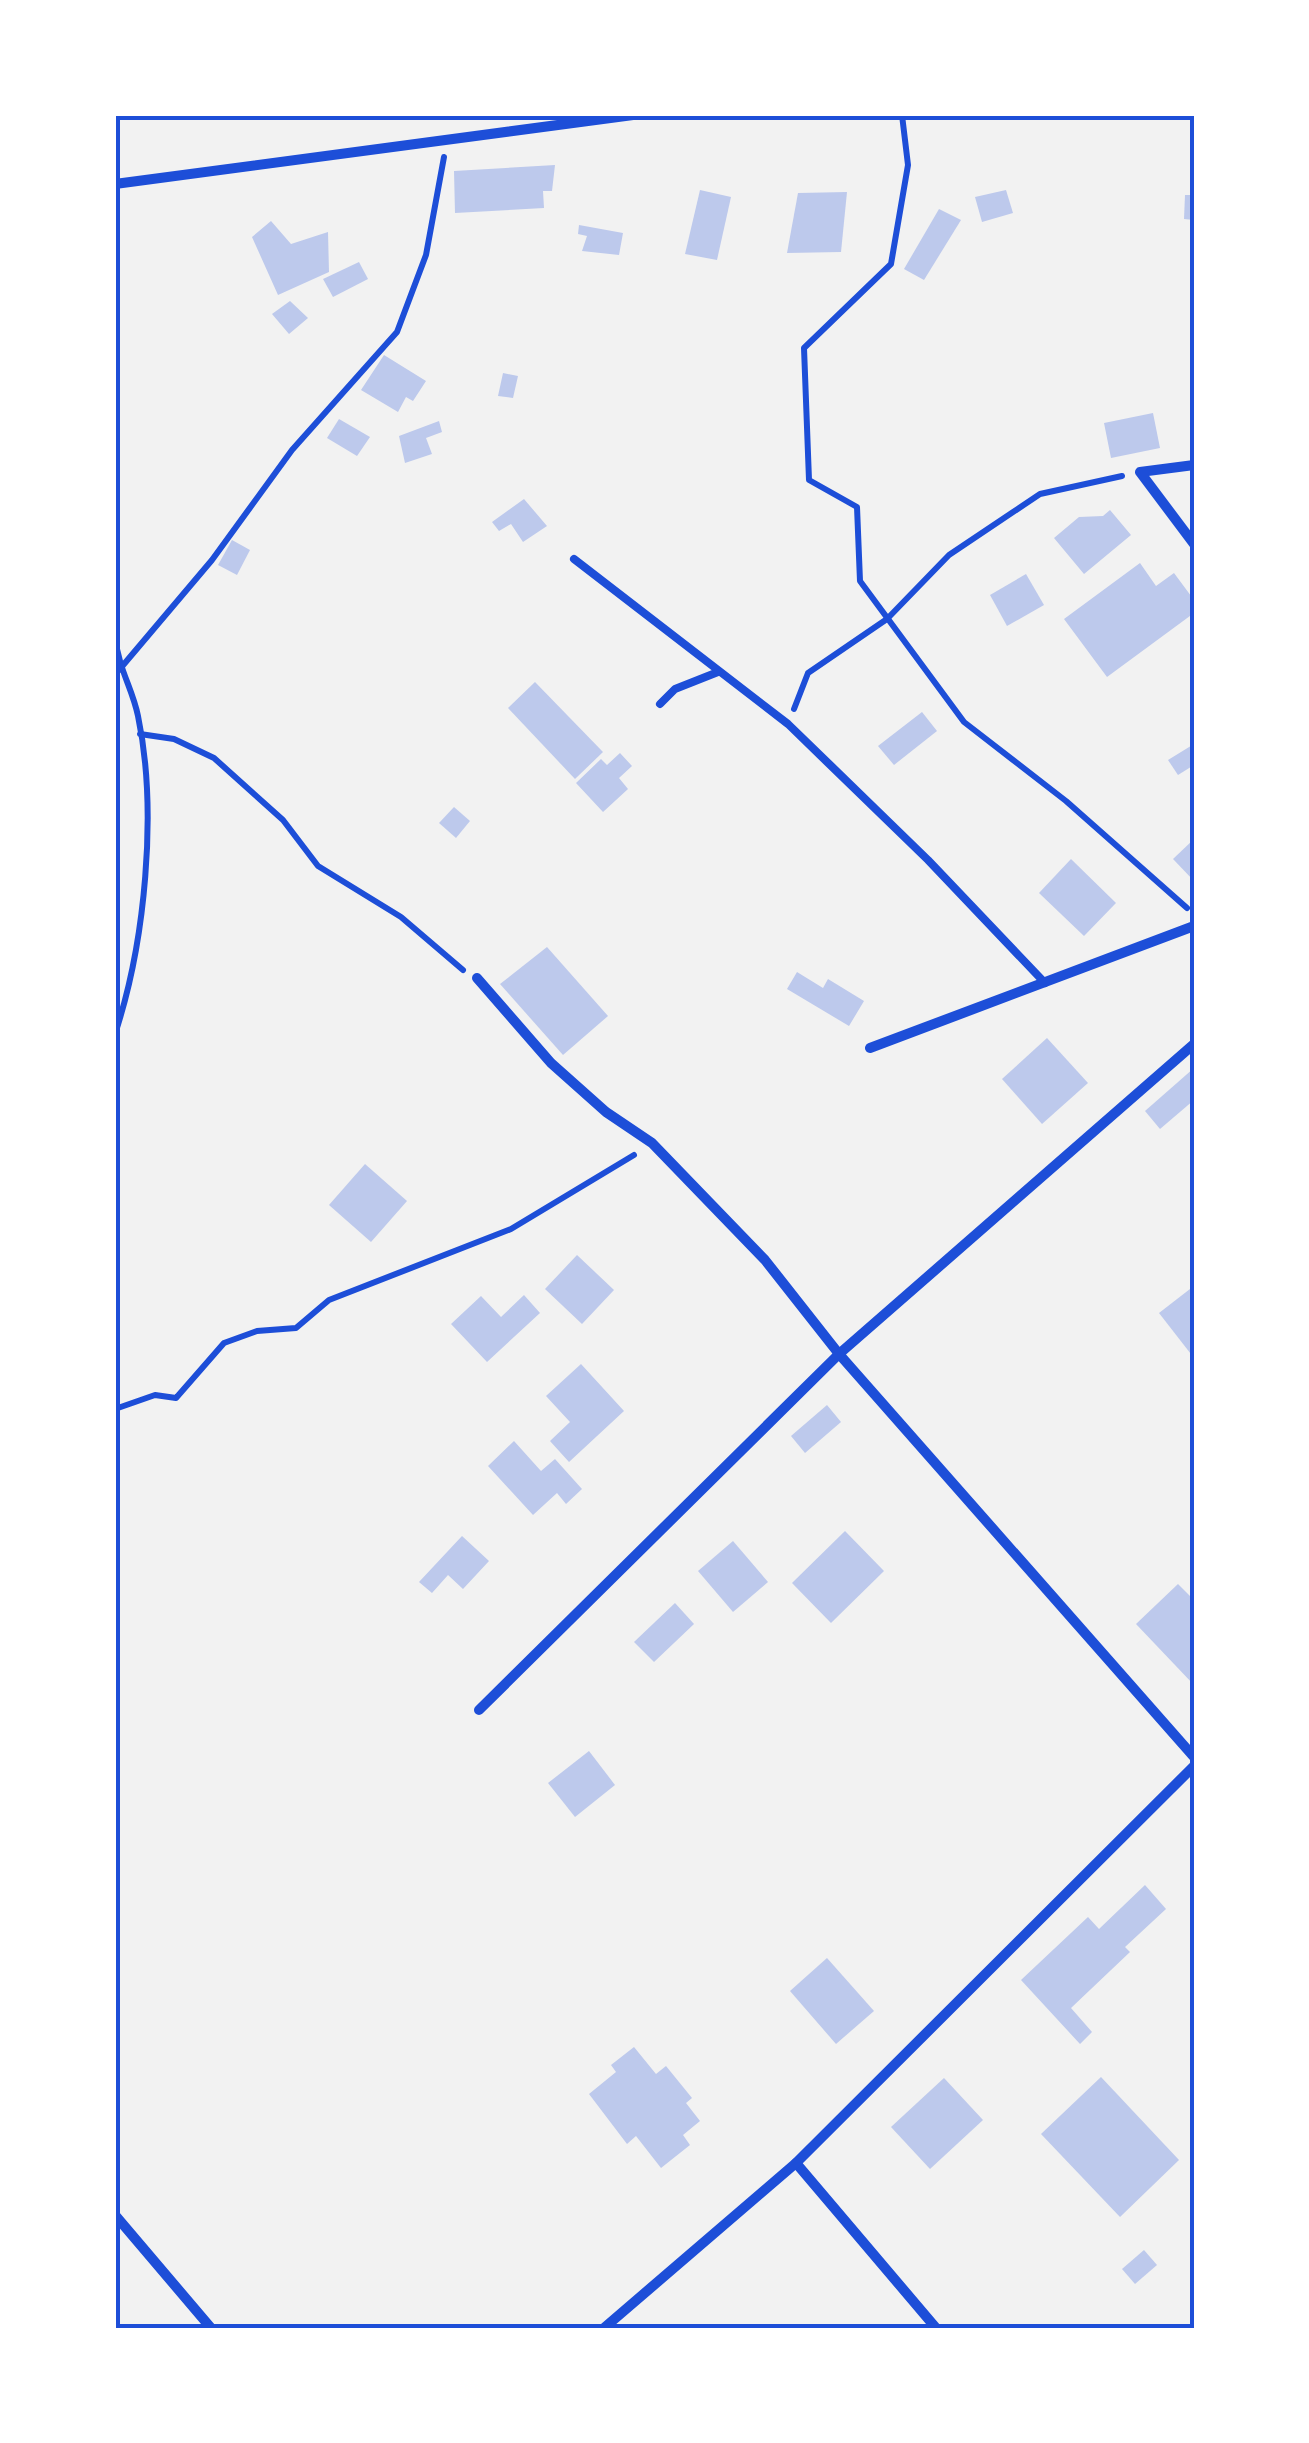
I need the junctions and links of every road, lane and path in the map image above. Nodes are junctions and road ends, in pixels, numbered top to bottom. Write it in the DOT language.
graph roads {
  1 [pos="632,115"];
  2 [pos="902,115"];
  3 [pos="446,141"];
  4 [pos="115,184"];
  5 [pos="1194,465"];
  6 [pos="1140,472"];
  7 [pos="1194,544"];
  8 [pos="574,560"];
  9 [pos="887,619"];
  10 [pos="115,636"];
  11 [pos="119,670"];
  12 [pos="718,672"];
  13 [pos="660,704"];
  14 [pos="788,724"];
  15 [pos="140,734"];
  16 [pos="1194,914"];
  17 [pos="1194,926"];
  18 [pos="477,978"];
  19 [pos="1045,983"];
  20 [pos="115,1034"];
  21 [pos="1194,1044"];
  22 [pos="870,1048"];
  23 [pos="652,1144"];
  24 [pos="838,1354"];
  25 [pos="115,1409"];
  26 [pos="479,1710"];
  27 [pos="1194,1757"];
  28 [pos="1194,1766"];
  29 [pos="796,2162"];
  30 [pos="115,2215"];
  31 [pos="211,2328"];
  32 [pos="604,2328"];
  33 [pos="936,2328"];
  1 -- 3 [label="street"];
  2 -- 9 [label="path"];
  3 -- 4 [label="street"];
  3 -- 11 [label="path"];
  5 -- 6 [label="street"];
  6 -- 7 [label="street"];
  6 -- 9 [label="path"];
  8 -- 12 [label="lane"];
  9 -- 14 [label="path"];
  9 -- 16 [label="path"];
  10 -- 11 [label="path"];
  11 -- 15 [label="path"];
  12 -- 13 [label="lane"];
  12 -- 14 [label="lane"];
  14 -- 19 [label="lane"];
  15 -- 18 [label="path"];
  15 -- 20 [label="path"];
  17 -- 19 [label="street"];
  18 -- 23 [label="street"];
  19 -- 22 [label="street"];
  21 -- 24 [label="street"];
  23 -- 24 [label="street"];
  23 -- 25 [label="path"];
  24 -- 26 [label="street"];
  24 -- 27 [label="street"];
  28 -- 29 [label="street"];
  29 -- 32 [label="street"];
  29 -- 33 [label="street"];
  30 -- 31 [label="street"];
}
